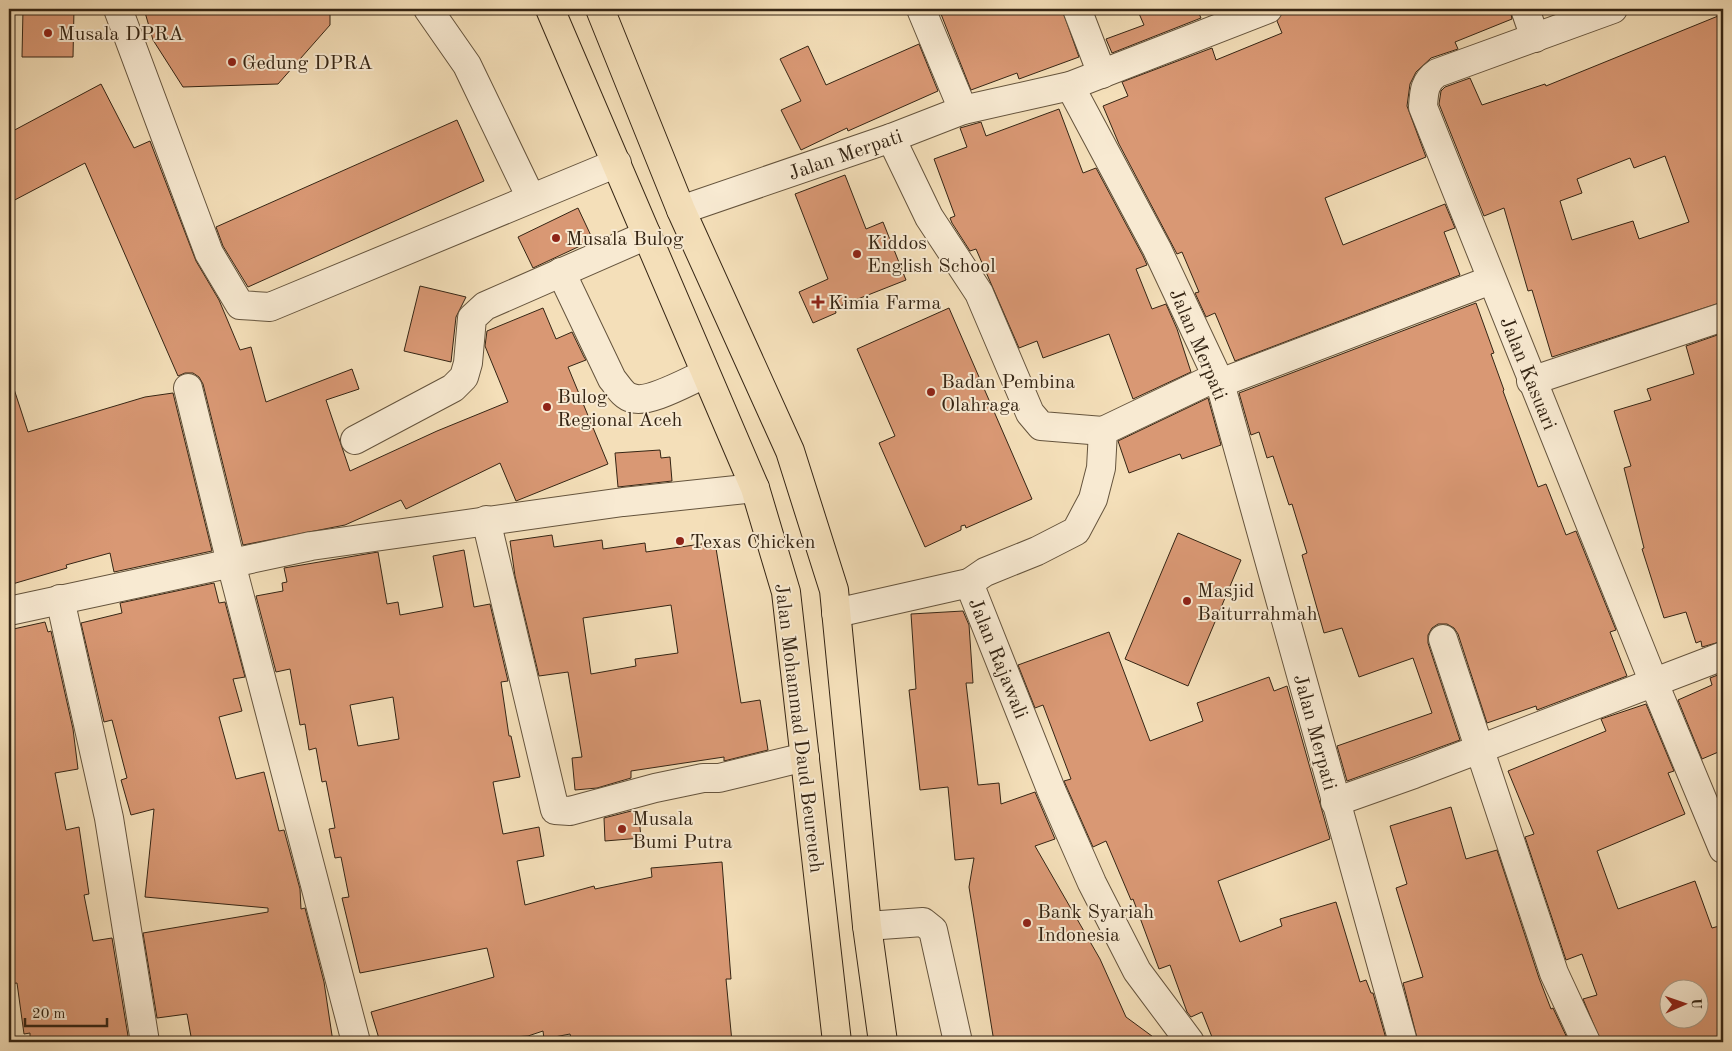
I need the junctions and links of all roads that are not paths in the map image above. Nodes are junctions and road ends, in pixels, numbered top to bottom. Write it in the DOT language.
graph roads {
  1 [pos="118,9"];
  2 [pos="428,9"];
  3 [pos="550,9"];
  4 [pos="600,9"];
  5 [pos="921,9"];
  6 [pos="1077,9"];
  7 [pos="1266,9"];
  8 [pos="1525,9"];
  9 [pos="1614,9"];
  10 [pos="1536,38"];
  11 [pos="1102,74"];
  12 [pos="1070,86"];
  13 [pos="963,110"];
  14 [pos="891,138"];
  15 [pos="617,163"];
  16 [pos="531,198"];
  17 [pos="681,210"];
  18 [pos="647,234"];
  19 [pos="561,272"];
  20 [pos="1491,280"];
  21 [pos="1723,317"];
  22 [pos="706,374"];
  23 [pos="1218,380"];
  24 [pos="1532,381"];
  25 [pos="188,388"];
  26 [pos="1103,431"];
  27 [pos="354,440"];
  28 [pos="755,488"];
  29 [pos="486,520"];
  30 [pos="231,563"];
  31 [pos="969,583"];
  32 [pos="60,599"];
  33 [pos="9,611"];
  34 [pos="836,613"];
  35 [pos="1444,639"];
  36 [pos="1723,656"];
  37 [pos="1654,682"];
  38 [pos="1479,749"];
  39 [pos="805,757"];
  40 [pos="1335,802"];
  41 [pos="1723,848"];
  42 [pos="868,926"];
  43 [pos="145,1042"];
  44 [pos="356,1042"];
  45 [pos="837,1042"];
  46 [pos="883,1042"];
  47 [pos="958,1042"];
  48 [pos="1190,1042"];
  49 [pos="1403,1042"];
  50 [pos="1586,1042"];
  1 -- 16 [label="street"];
  2 -- 16 [label="street"];
  3 -- 15 [label="highway, Jalan Mohammad Daud Beureueh"];
  4 -- 17 [label="highway"];
  5 -- 13 [label="street"];
  6 -- 11 [label="street"];
  7 -- 11 [label="street"];
  8 -- 10 [label="street"];
  9 -- 10 [label="street, Jalan Kasuari"];
  10 -- 20 [label="street, Jalan Kasuari"];
  11 -- 12 [label="street"];
  12 -- 13 [label="street, Jalan Merpati"];
  12 -- 23 [label="street, Jalan Merpati"];
  13 -- 14 [label="street, Jalan Merpati"];
  14 -- 17 [label="street, Jalan Merpati"];
  14 -- 26 [label="street"];
  15 -- 16 [label="street"];
  15 -- 18 [label="highway, Jalan Mohammad Daud Beureueh"];
  17 -- 34 [label="highway"];
  18 -- 19 [label="street"];
  18 -- 22 [label="highway, Jalan Mohammad Daud Beureueh"];
  19 -- 22 [label="street"];
  19 -- 27 [label="street"];
  20 -- 23 [label="street"];
  20 -- 24 [label="street, Jalan Kasuari"];
  21 -- 24 [label="street"];
  22 -- 28 [label="highway, Jalan Mohammad Daud Beureueh"];
  23 -- 26 [label="street"];
  23 -- 40 [label="street, Jalan Merpati"];
  24 -- 37 [label="street, Jalan Kasuari"];
  25 -- 30 [label="street"];
  26 -- 31 [label="street, Jalan Rajawali"];
  28 -- 29 [label="street"];
  28 -- 39 [label="highway, Jalan Mohammad Daud Beureueh"];
  29 -- 30 [label="street"];
  29 -- 39 [label="street"];
  30 -- 32 [label="street"];
  30 -- 44 [label="street"];
  31 -- 34 [label="street"];
  31 -- 48 [label="street, Jalan Rajawali"];
  32 -- 33 [label="street"];
  32 -- 43 [label="street"];
  34 -- 42 [label="highway"];
  35 -- 38 [label="street"];
  36 -- 37 [label="street"];
  37 -- 38 [label="street"];
  37 -- 41 [label="street, Jalan Kasuari"];
  38 -- 40 [label="street"];
  38 -- 50 [label="street"];
  39 -- 45 [label="highway, Jalan Mohammad Daud Beureueh"];
  40 -- 49 [label="street, Jalan Merpati"];
  42 -- 46 [label="highway"];
  42 -- 47 [label="street"];
}
